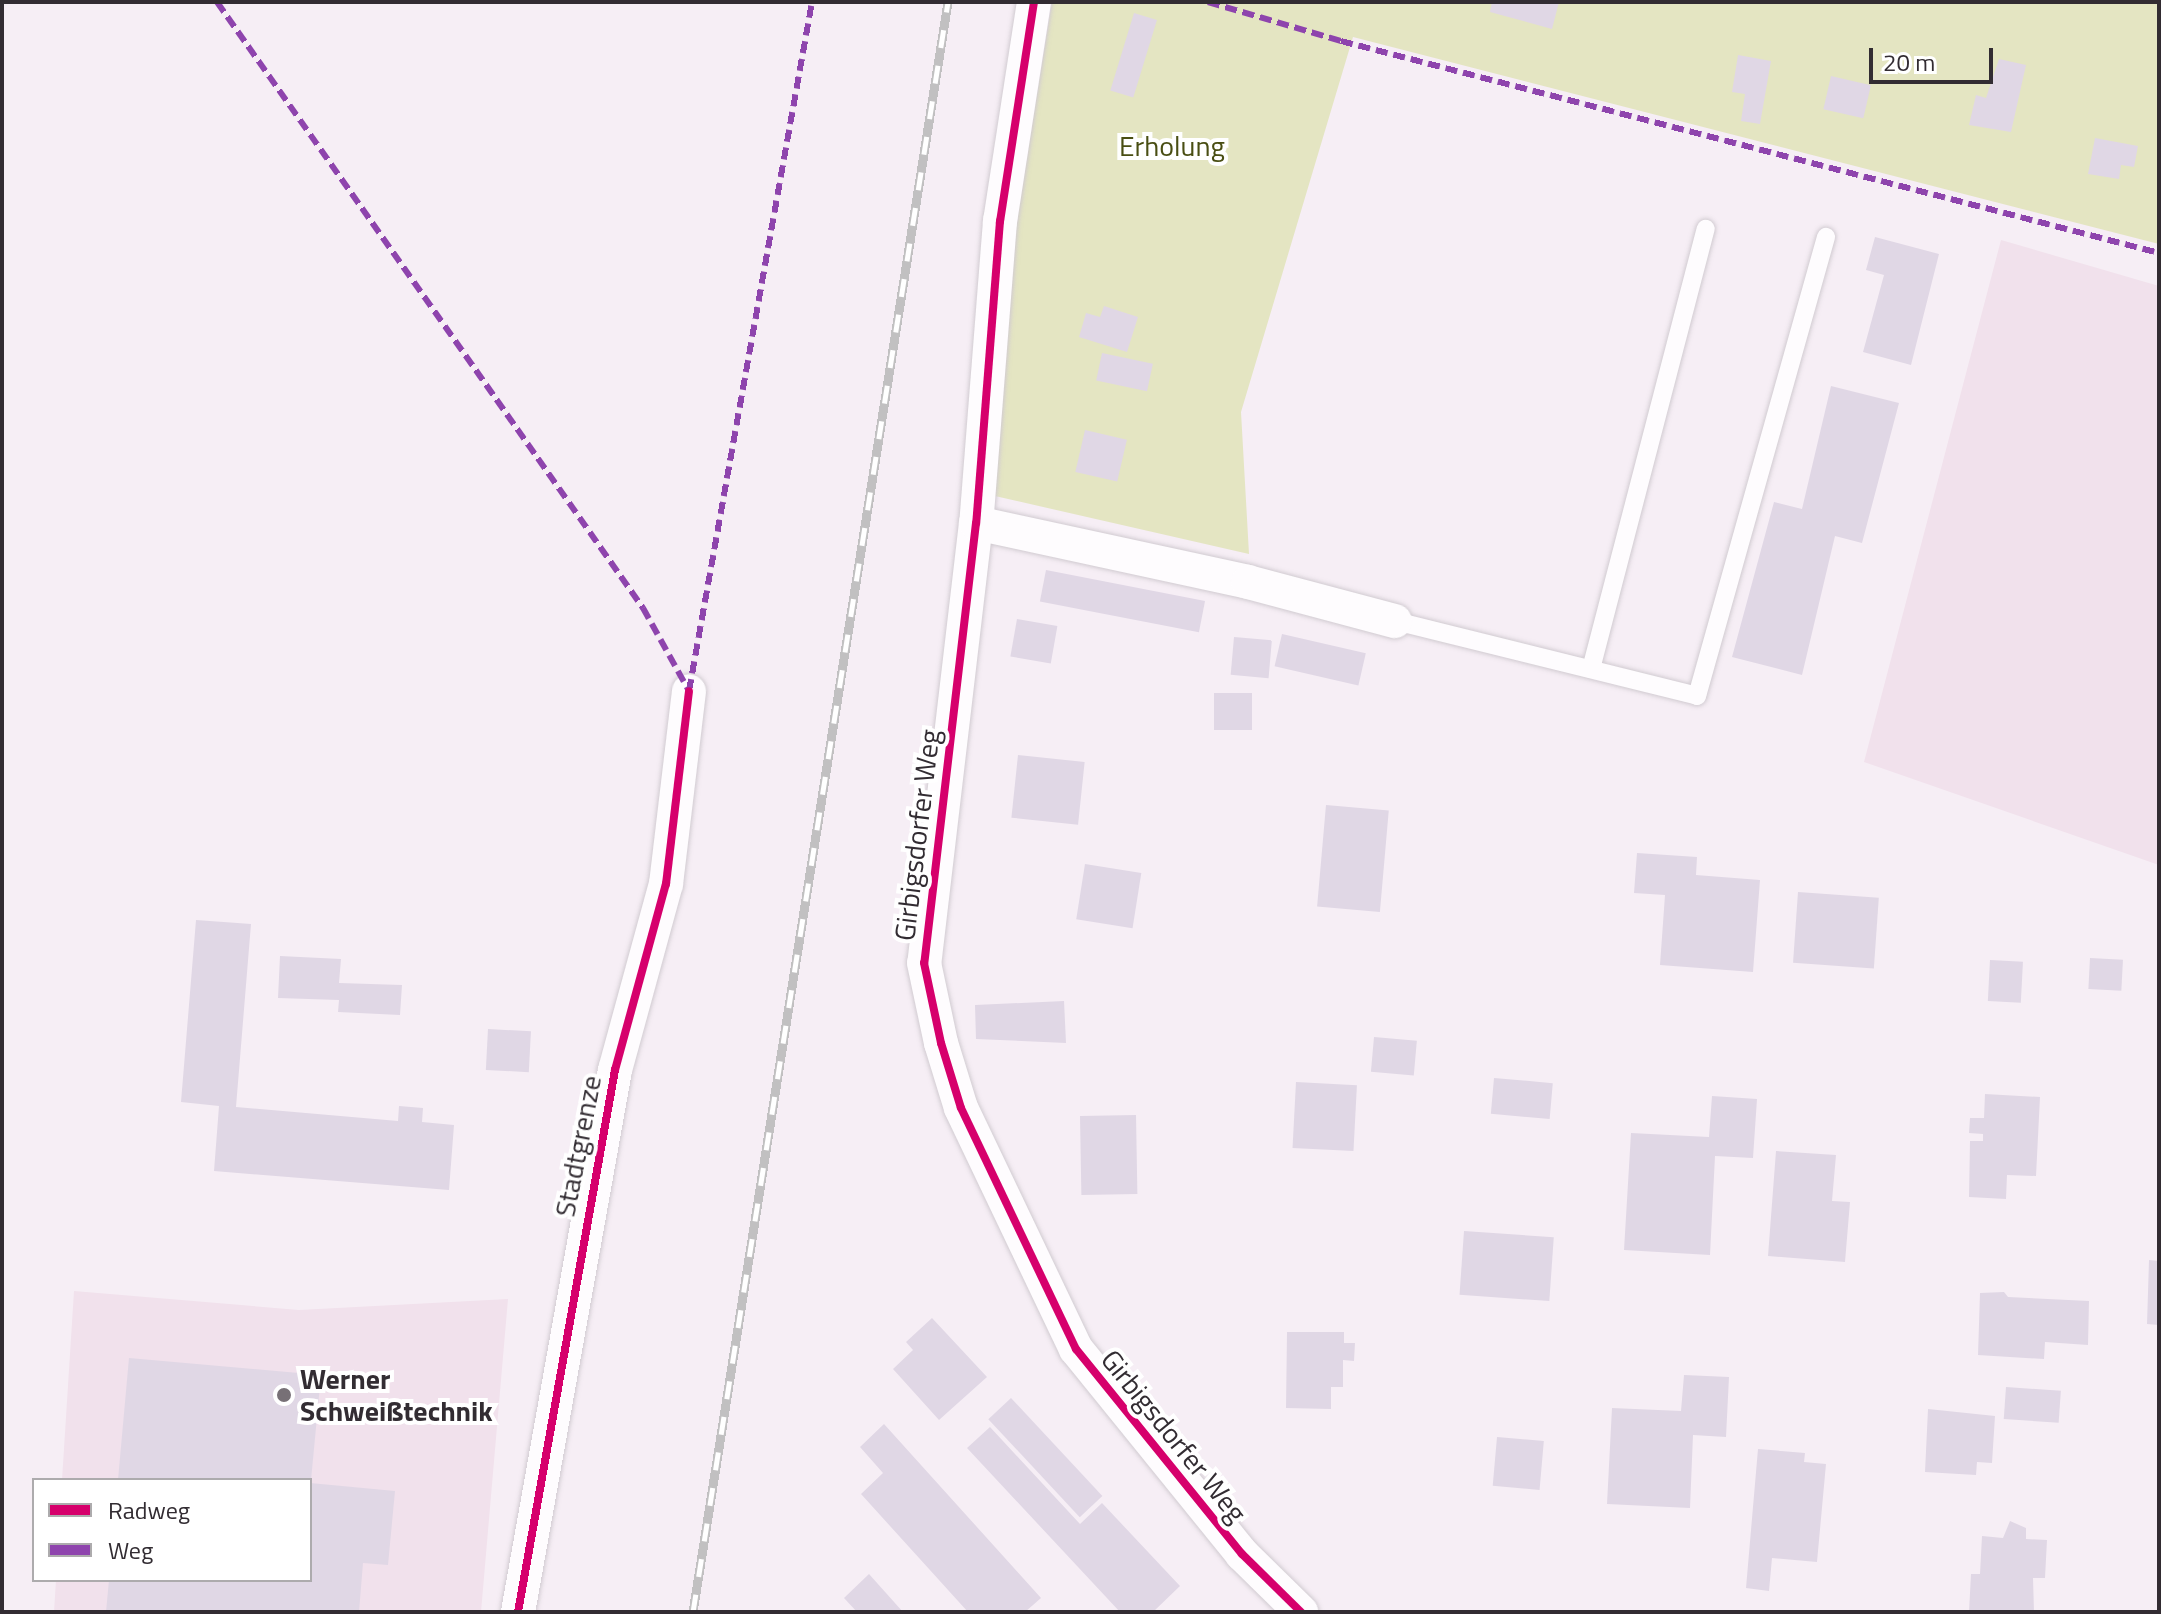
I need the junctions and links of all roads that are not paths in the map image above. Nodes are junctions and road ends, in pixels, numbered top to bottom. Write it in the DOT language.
graph roads {
  1 [pos="1034,2"];
  2 [pos="1706,229"];
  3 [pos="1826,237"];
  4 [pos="976,523"];
  5 [pos="1395,621"];
  6 [pos="1591,669"];
  7 [pos="689,691"];
  8 [pos="518,1612"];
  9 [pos="1301,1612"];
  1 -- 4 [label="street, Girbigsdorfer Weg"];
  2 -- 6 [label="lane"];
  3 -- 6 [label="lane"];
  4 -- 5 [label="street"];
  4 -- 9 [label="street, Girbigsdorfer Weg"];
  5 -- 6 [label="lane"];
  7 -- 8 [label="street, Stadtgrenze"];
}
